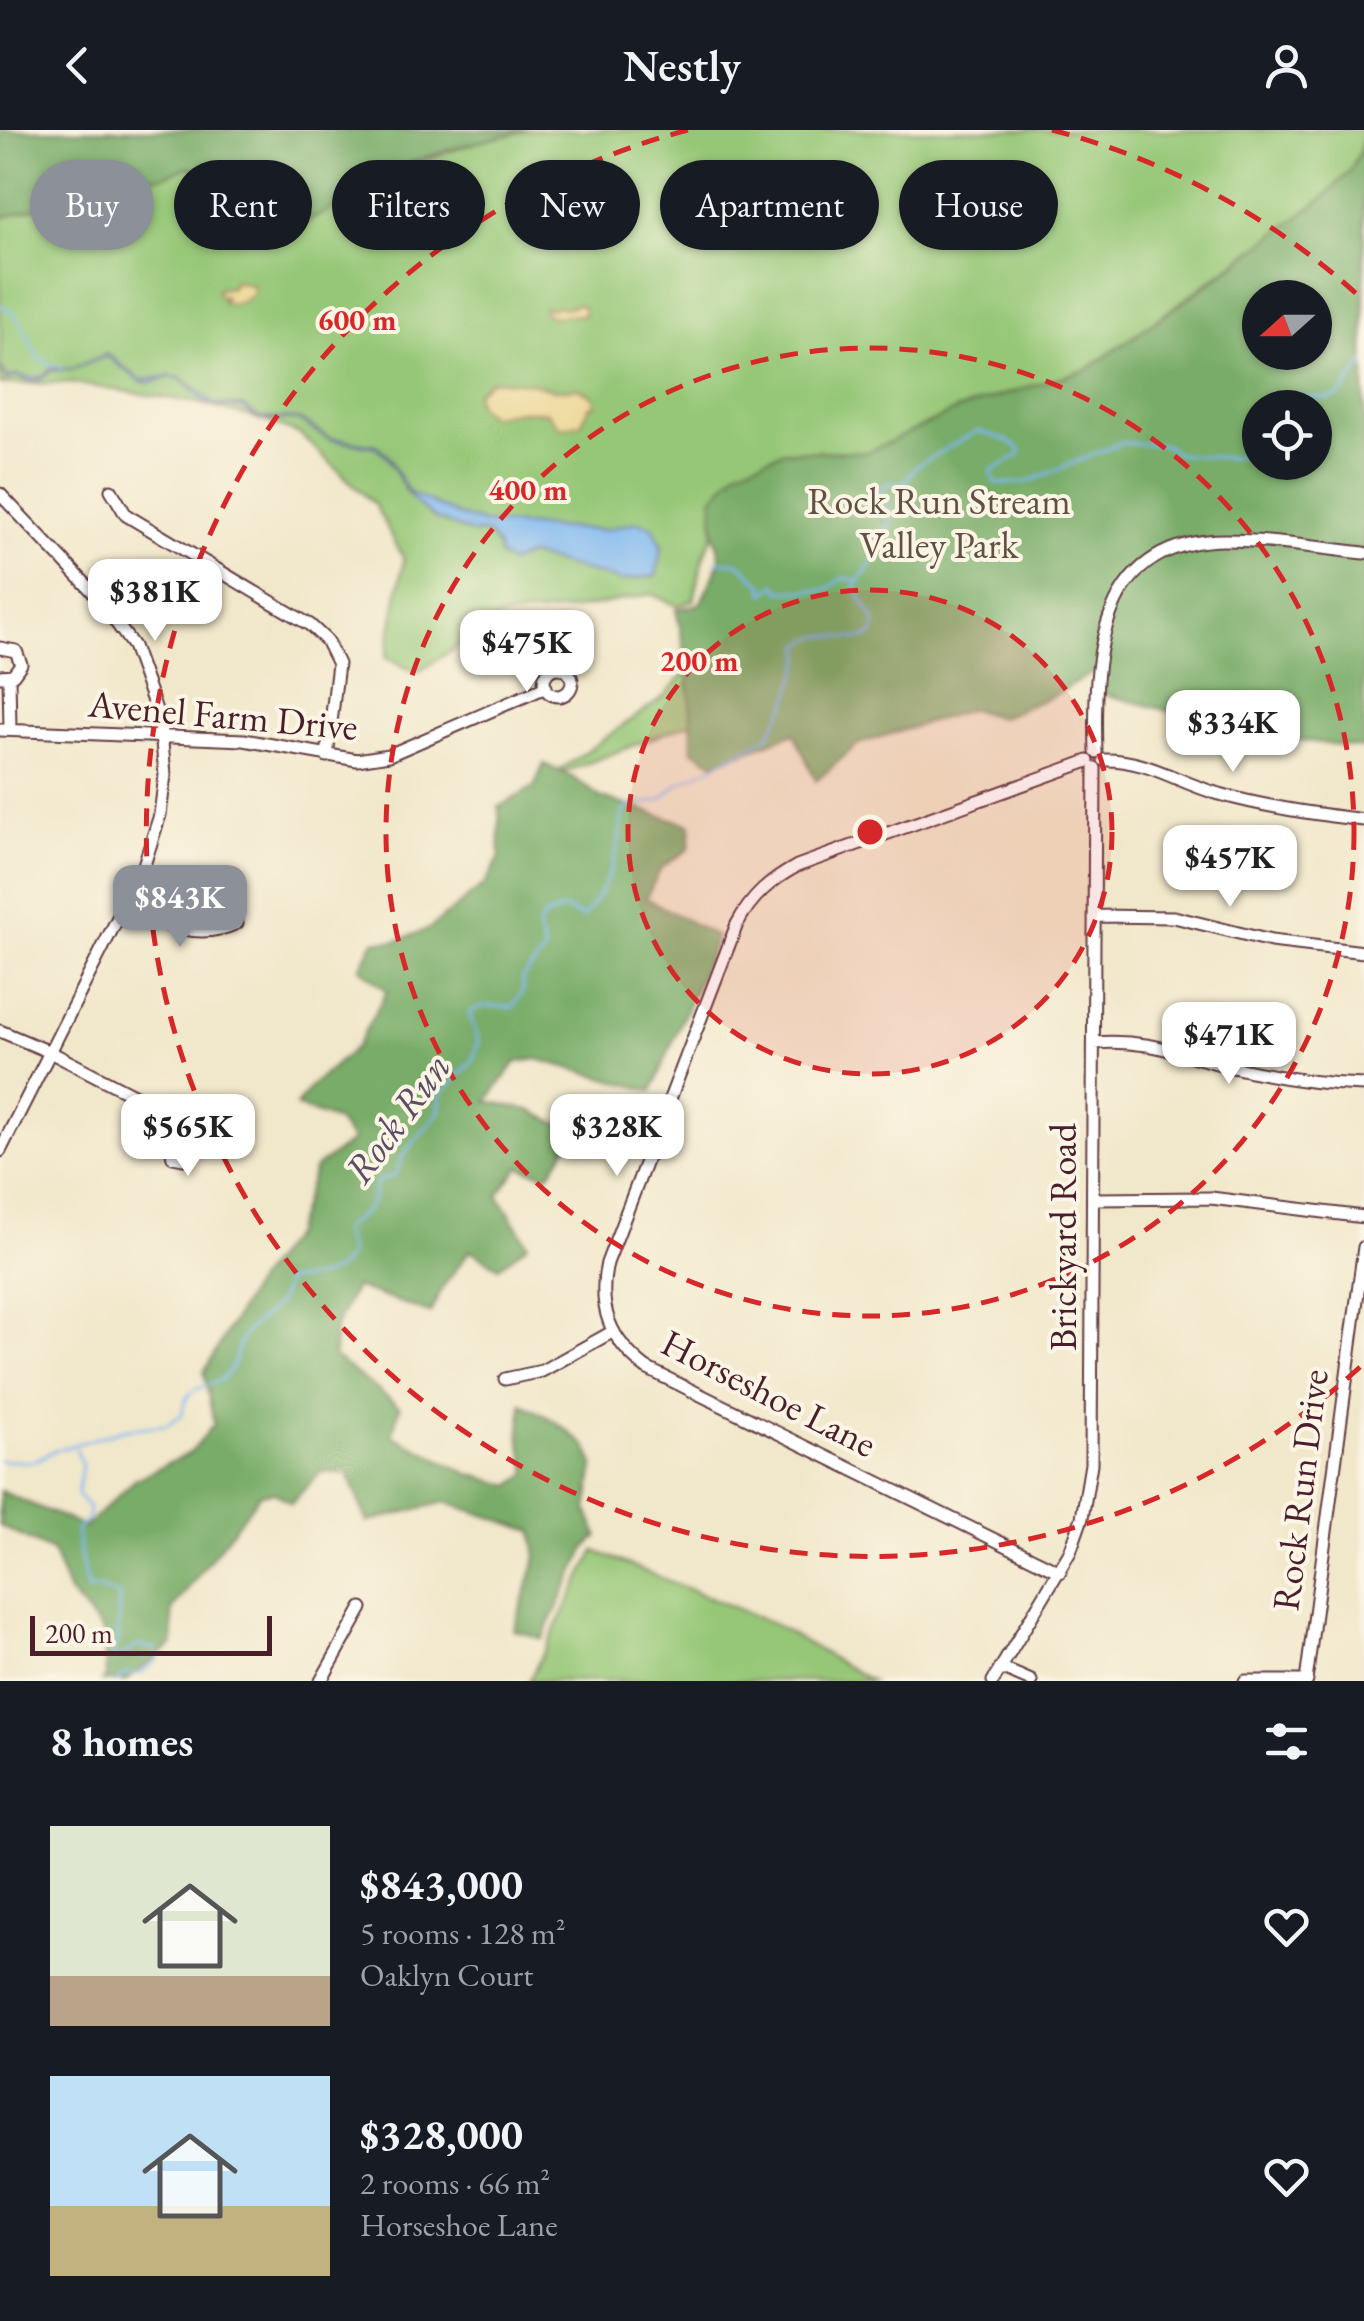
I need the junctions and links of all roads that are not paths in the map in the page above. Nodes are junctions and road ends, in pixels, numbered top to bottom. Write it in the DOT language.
graph roads {
  1 [pos="111,490"];
  2 [pos="0,494"];
  3 [pos="1364,553"];
  4 [pos="0,648"];
  5 [pos="4,676"];
  6 [pos="546,687"];
  7 [pos="5,730"];
  8 [pos="162,736"];
  9 [pos="328,756"];
  10 [pos="1096,760"];
  11 [pos="1364,820"];
  12 [pos="125,906"];
  13 [pos="1095,916"];
  14 [pos="237,923"];
  15 [pos="1364,952"];
  16 [pos="0,1031"];
  17 [pos="1094,1043"];
  18 [pos="50,1052"];
  19 [pos="1364,1085"];
  20 [pos="178,1136"];
  21 [pos="0,1150"];
  22 [pos="1093,1199"];
  23 [pos="1364,1217"];
  24 [pos="1364,1247"];
  25 [pos="612,1332"];
  26 [pos="505,1379"];
  27 [pos="1060,1572"];
  28 [pos="362,1608"];
  29 [pos="1001,1668"];
  30 [pos="321,1681"];
  31 [pos="993,1681"];
  32 [pos="1032,1681"];
  33 [pos="1245,1681"];
  34 [pos="1306,1681"];
  1 -- 9 [label="street"];
  2 -- 8 [label="street"];
  3 -- 10 [label="street, Brickyard Road"];
  4 -- 5 [label="street"];
  5 -- 7 [label="street"];
  6 -- 9 [label="street, Avenel Farm Drive"];
  7 -- 8 [label="street, Avenel Farm Drive"];
  8 -- 9 [label="street, Avenel Farm Drive"];
  8 -- 12 [label="street"];
  10 -- 11 [label="street, Horseshoe Lane"];
  10 -- 13 [label="street, Brickyard Road"];
  10 -- 25 [label="street, Horseshoe Lane"];
  12 -- 14 [label="street"];
  12 -- 18 [label="street"];
  13 -- 15 [label="street"];
  13 -- 17 [label="street, Brickyard Road"];
  16 -- 18 [label="street"];
  17 -- 19 [label="street"];
  17 -- 22 [label="street, Brickyard Road"];
  18 -- 20 [label="street"];
  18 -- 21 [label="street"];
  22 -- 23 [label="street"];
  22 -- 27 [label="street, Brickyard Road"];
  24 -- 34 [label="street, Rock Run Drive"];
  25 -- 26 [label="street"];
  25 -- 27 [label="street, Horseshoe Lane"];
  27 -- 29 [label="street, Brickyard Road"];
  28 -- 30 [label="street"];
  29 -- 31 [label="street, Brickyard Road"];
  29 -- 32 [label="street"];
  33 -- 34 [label="street"];
}
